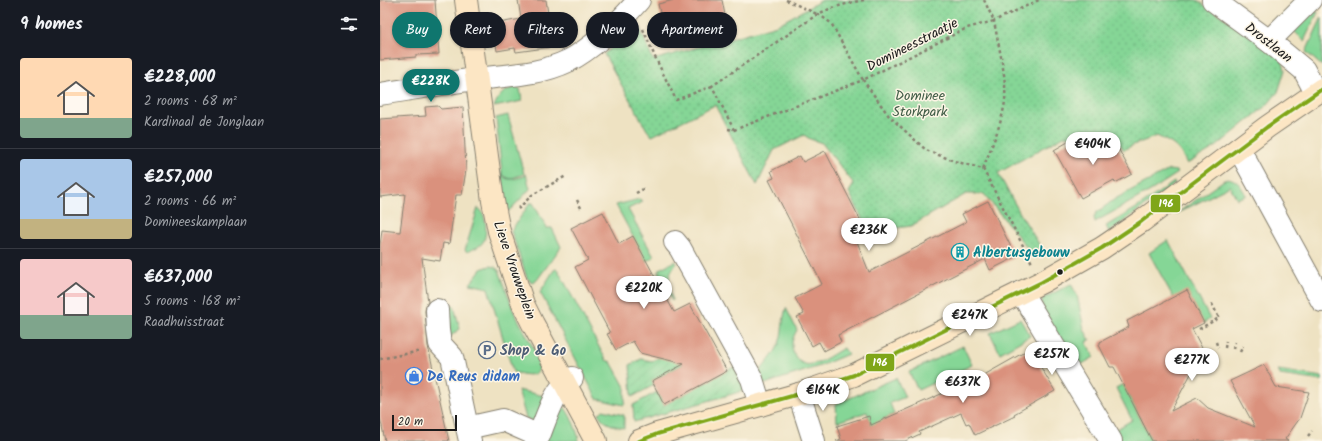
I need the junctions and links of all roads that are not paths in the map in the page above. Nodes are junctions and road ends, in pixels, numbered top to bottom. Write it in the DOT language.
graph roads {
  1 [pos="466,0"];
  2 [pos="1213,0"];
  3 [pos="1310,0"];
  4 [pos="636,3"];
  5 [pos="1269,41"];
  6 [pos="477,79"];
  7 [pos="1319,91"];
  8 [pos="380,94"];
  9 [pos="1239,149"];
  10 [pos="675,242"];
  11 [pos="1022,292"];
  12 [pos="1322,301"];
  13 [pos="437,310"];
  14 [pos="569,380"];
  15 [pos="799,394"];
  16 [pos="760,406"];
  17 [pos="468,435"];
  18 [pos="596,441"];
  19 [pos="639,441"];
  20 [pos="814,441"];
  21 [pos="1111,441"];
  1 -- 6 [label="street, Lieve Vrouweplein"];
  2 -- 5 [label="street, Drostlaan"];
  3 -- 5 [label="street"];
  4 -- 6 [label="street"];
  5 -- 7 [label="street, Drostlaan"];
  6 -- 8 [label="street"];
  6 -- 14 [label="street, Lieve Vrouweplein"];
  7 -- 9 [label="street"];
  9 -- 11 [label="street"];
  9 -- 12 [label="street"];
  10 -- 16 [label="street"];
  11 -- 15 [label="street"];
  11 -- 21 [label="street"];
  13 -- 17 [label="street"];
  14 -- 17 [label="street"];
  14 -- 18 [label="street, Lieve Vrouweplein"];
  15 -- 16 [label="street"];
  15 -- 20 [label="street"];
  16 -- 19 [label="street"];
}
